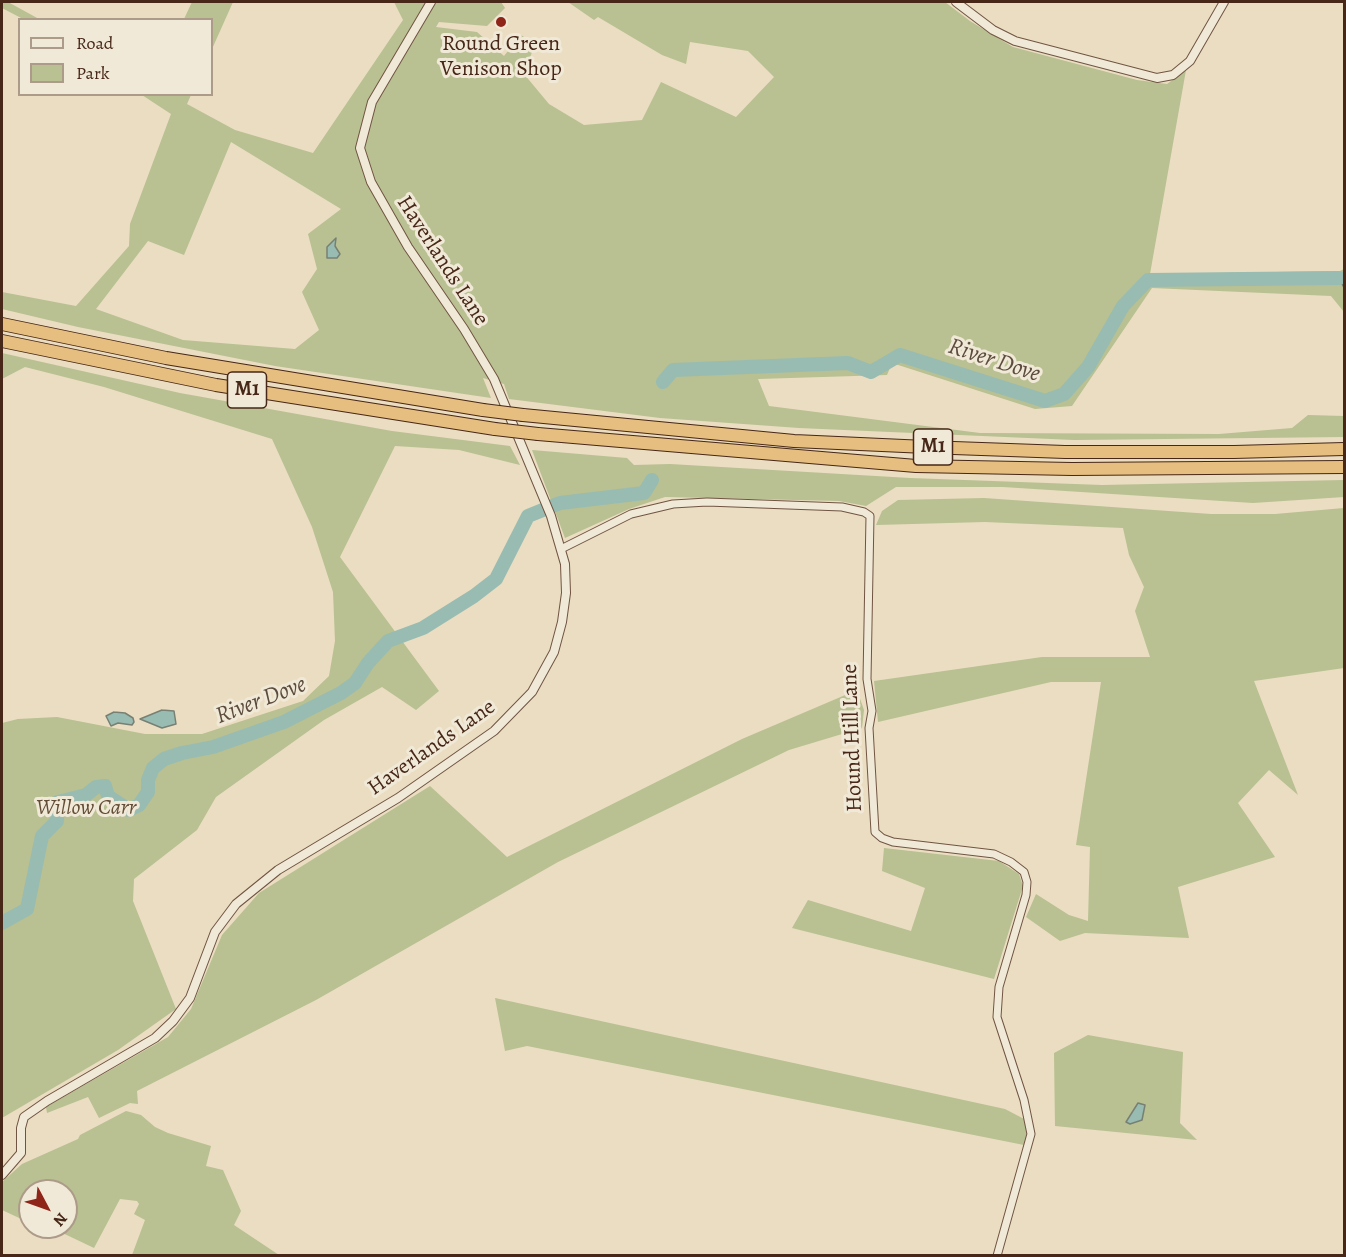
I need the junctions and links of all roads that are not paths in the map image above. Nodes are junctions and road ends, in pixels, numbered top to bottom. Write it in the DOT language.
graph roads {
  1 [pos="431,2"];
  2 [pos="956,2"];
  3 [pos="1224,2"];
  4 [pos="2,324"];
  5 [pos="2,341"];
  6 [pos="1344,449"];
  7 [pos="1344,467"];
  8 [pos="561,549"];
  9 [pos="2,1174"];
  10 [pos="998,1256"];
  1 -- 8 [label="street, Haverlands Lane"];
  2 -- 3 [label="street"];
  4 -- 6 [label="highway, M1, bridge"];
  5 -- 7 [label="highway, M1, bridge"];
  8 -- 9 [label="street, Haverlands Lane"];
  8 -- 10 [label="street, Hound Hill Lane"];
}
